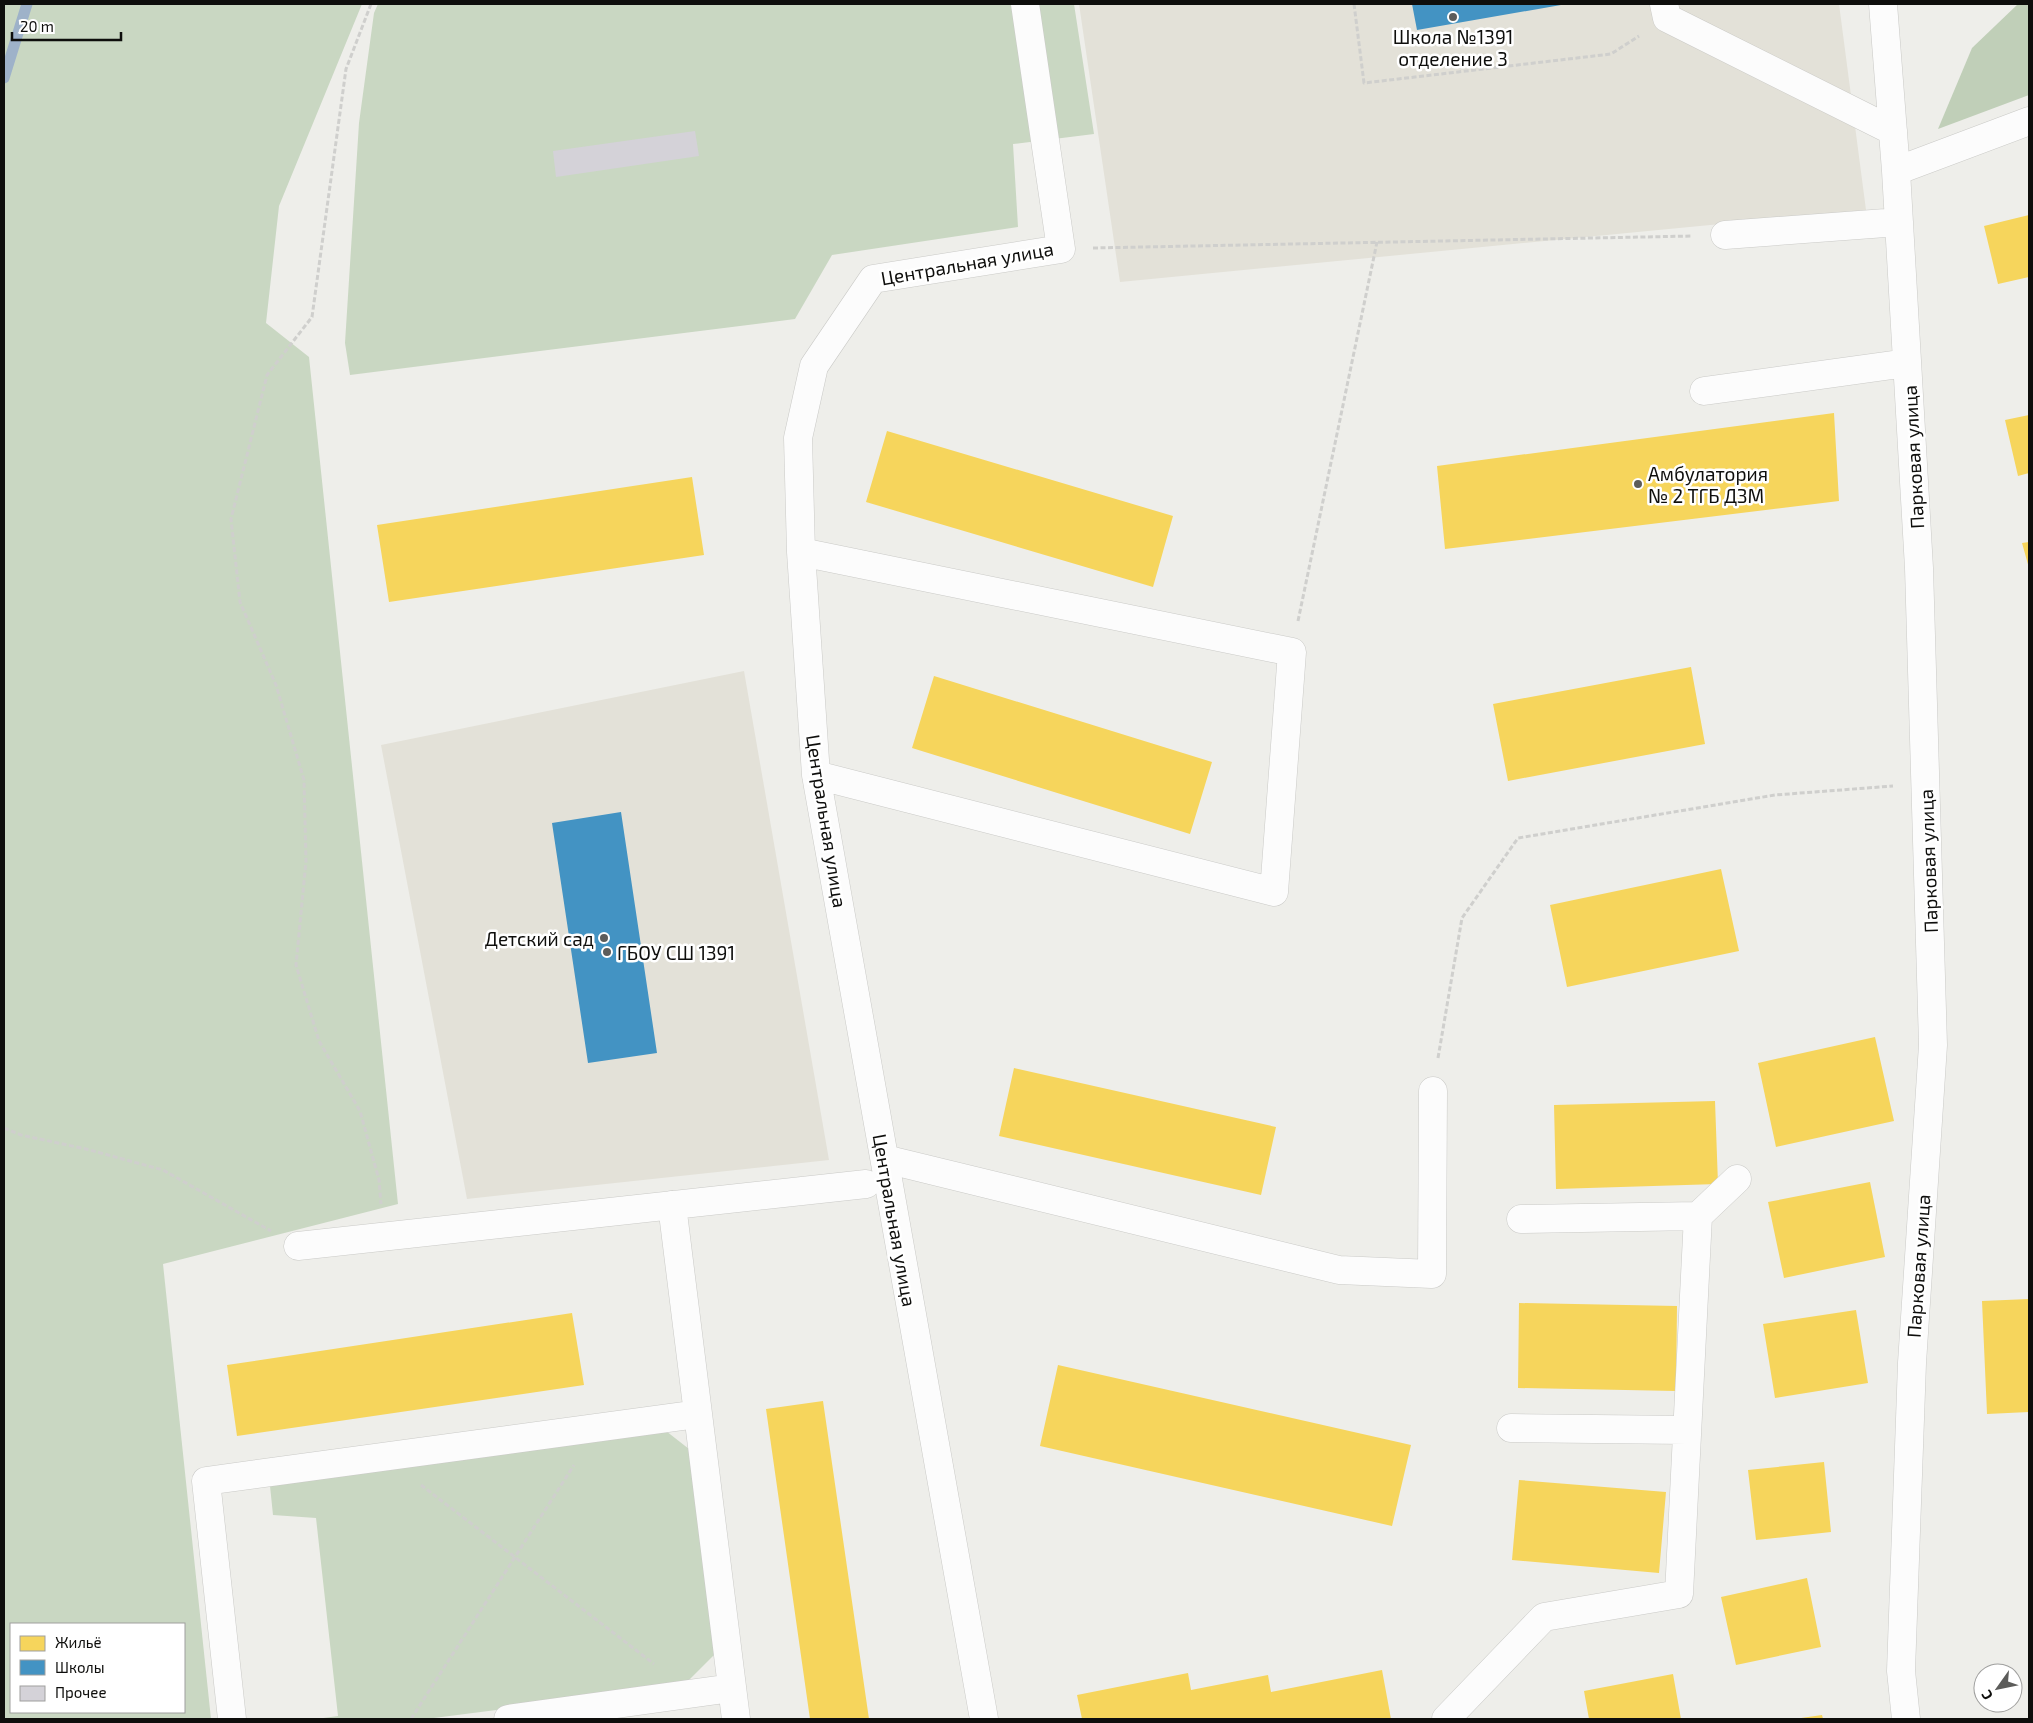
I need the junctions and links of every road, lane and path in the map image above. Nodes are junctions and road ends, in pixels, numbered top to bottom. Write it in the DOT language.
graph roads {
  1 [pos="371,4"];
  2 [pos="1025,4"];
  3 [pos="1354,4"];
  4 [pos="1883,4"];
  5 [pos="1666,11"];
  6 [pos="2029,121"];
  7 [pos="1893,131"];
  8 [pos="1896,171"];
  9 [pos="1899,222"];
  10 [pos="1725,235"];
  11 [pos="1377,242"];
  12 [pos="1062,249"];
  13 [pos="1907,363"];
  14 [pos="1704,392"];
  15 [pos="801,552"];
  16 [pos="1292,652"];
  17 [pos="816,775"];
  18 [pos="1925,784"];
  19 [pos="1433,1091"];
  20 [pos="4,1128"];
  21 [pos="885,1159"];
  22 [pos="1737,1179"];
  23 [pos="866,1184"];
  24 [pos="672,1206"];
  25 [pos="1698,1216"];
  26 [pos="1521,1219"];
  27 [pos="383,1237"];
  28 [pos="298,1246"];
  29 [pos="698,1414"];
  30 [pos="599,1427"];
  31 [pos="1512,1428"];
  32 [pos="1687,1430"];
  33 [pos="385,1457"];
  34 [pos="515,1558"];
  35 [pos="732,1688"];
  36 [pos="692,1694"];
  37 [pos="232,1719"];
  38 [pos="411,1719"];
  39 [pos="508,1719"];
  40 [pos="736,1719"];
  41 [pos="984,1719"];
  42 [pos="1446,1719"];
  43 [pos="1906,1719"];
  1 -- 27 [label="path"];
  2 -- 12 [label="street, Центральная улица"];
  3 -- 5 [label="path"];
  4 -- 7 [label="street, Парковая улица"];
  5 -- 7 [label="street"];
  6 -- 8 [label="street"];
  7 -- 8 [label="street, Парковая улица"];
  8 -- 9 [label="street, Парковая улица"];
  9 -- 10 [label="street"];
  9 -- 13 [label="street, Парковая улица"];
  10 -- 11 [label="path"];
  11 -- 12 [label="path"];
  11 -- 16 [label="path"];
  12 -- 15 [label="street, Центральная улица"];
  13 -- 14 [label="street"];
  13 -- 18 [label="street, Парковая улица"];
  15 -- 16 [label="street"];
  15 -- 17 [label="street, Центральная улица"];
  16 -- 17 [label="street"];
  17 -- 21 [label="street, Центральная улица"];
  18 -- 19 [label="path"];
  18 -- 43 [label="street, Парковая улица"];
  19 -- 21 [label="street"];
  20 -- 28 [label="path"];
  21 -- 41 [label="street, Центральная улица"];
  22 -- 25 [label="street"];
  23 -- 24 [label="street"];
  24 -- 27 [label="street"];
  24 -- 29 [label="street"];
  25 -- 26 [label="street"];
  25 -- 32 [label="street"];
  27 -- 28 [label="street"];
  29 -- 30 [label="street"];
  29 -- 35 [label="street"];
  30 -- 33 [label="street"];
  30 -- 34 [label="path"];
  31 -- 32 [label="street"];
  32 -- 42 [label="street"];
  33 -- 34 [label="path"];
  33 -- 37 [label="street"];
  34 -- 36 [label="path"];
  34 -- 38 [label="path"];
  35 -- 36 [label="street"];
  35 -- 40 [label="street"];
  36 -- 39 [label="street"];
}
